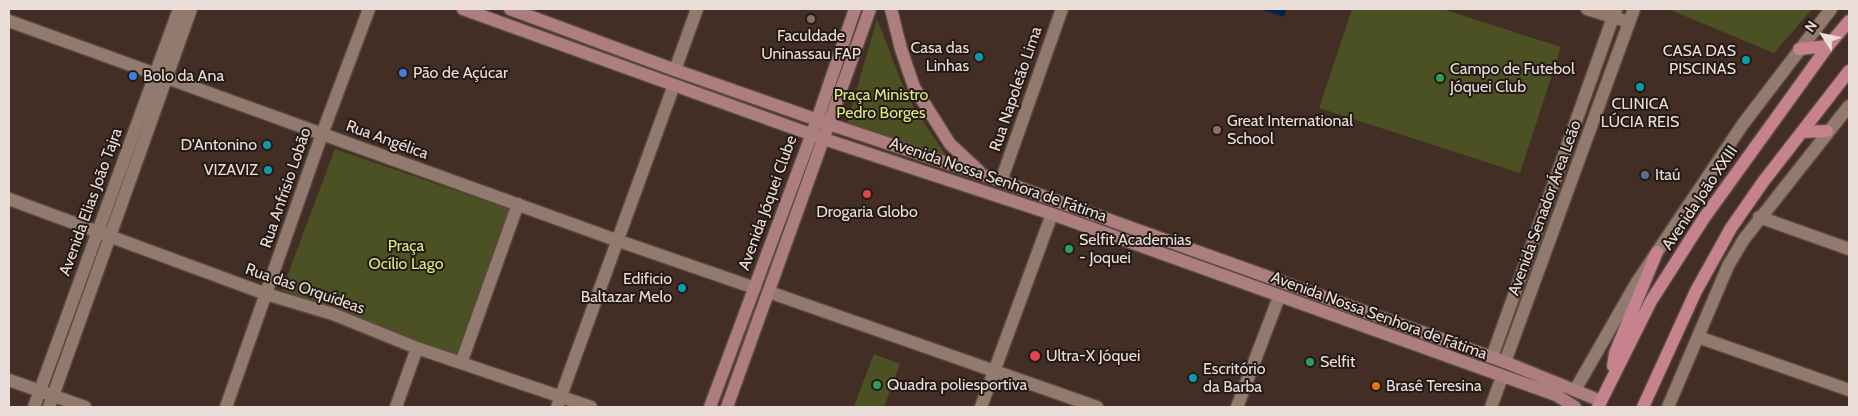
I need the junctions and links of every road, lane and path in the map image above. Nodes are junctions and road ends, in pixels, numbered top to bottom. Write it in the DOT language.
graph roads {
  1 [pos="179,9"];
  2 [pos="191,9"];
  3 [pos="369,9"];
  4 [pos="463,9"];
  5 [pos="510,9"];
  6 [pos="697,9"];
  7 [pos="855,9"];
  8 [pos="870,9"];
  9 [pos="891,9"];
  10 [pos="1062,9"];
  11 [pos="1587,9"];
  12 [pos="1634,9"];
  13 [pos="1832,9"];
  14 [pos="536,13"];
  15 [pos="1615,13"];
  16 [pos="9,21"];
  17 [pos="1849,21"];
  18 [pos="1629,22"];
  19 [pos="1828,46"];
  20 [pos="1799,49"];
  21 [pos="676,70"];
  22 [pos="1849,71"];
  23 [pos="161,77"];
  24 [pos="674,85"];
  25 [pos="1849,106"];
  26 [pos="1579,114"];
  27 [pos="1595,119"];
  28 [pos="817,120"];
  29 [pos="829,124"];
  30 [pos="1827,131"];
  31 [pos="1802,132"];
  32 [pos="322,134"];
  33 [pos="811,134"];
  34 [pos="824,139"];
  35 [pos="983,175"];
  36 [pos="1001,181"];
  37 [pos="1551,190"];
  38 [pos="1566,196"];
  39 [pos="9,199"];
  40 [pos="518,204"];
  41 [pos="1052,214"];
  42 [pos="1760,217"];
  43 [pos="102,235"];
  44 [pos="616,240"];
  45 [pos="1531,247"];
  46 [pos="1849,249"];
  47 [pos="1657,252"];
  48 [pos="1545,253"];
  49 [pos="754,288"];
  50 [pos="769,292"];
  51 [pos="266,294"];
  52 [pos="1279,297"];
  53 [pos="1698,337"];
  54 [pos="417,348"];
  55 [pos="1492,357"];
  56 [pos="1505,362"];
  57 [pos="461,363"];
  58 [pos="995,370"];
  59 [pos="1613,376"];
  60 [pos="1502,377"];
  61 [pos="9,380"];
  62 [pos="1575,390"];
  63 [pos="1849,390"];
  64 [pos="40,392"];
  65 [pos="51,402"];
  66 [pos="559,402"];
  67 [pos="1602,405"];
  68 [pos="34,407"];
  69 [pos="85,407"];
  70 [pos="226,407"];
  71 [pos="396,407"];
  72 [pos="591,407"];
  73 [pos="710,407"];
  74 [pos="727,407"];
  75 [pos="981,407"];
  76 [pos="1097,407"];
  77 [pos="1237,407"];
  78 [pos="1491,407"];
  79 [pos="1575,407"];
  80 [pos="1643,407"];
  81 [pos="1668,407"];
  1 -- 23 [label="street, Avenida Elias João Tajra"];
  2 -- 23 [label="street, Avenida Elias João Tajra"];
  3 -- 32 [label="street, Rua Anfrísio Lobão"];
  4 -- 24 [label="main road, Avenida Nossa Senhora de Fátima"];
  5 -- 14 [label="main road, Avenida Nossa Senhora de Fátima"];
  6 -- 21 [label="street"];
  7 -- 28 [label="main road, Avenida Jóquei Clube"];
  8 -- 29 [label="main road, Avenida Jóquei Clube"];
  9 -- 35 [label="main road"];
  10 -- 36 [label="street, Rua Napoleão Lima"];
  11 -- 15 [label="street"];
  12 -- 18 [label="street, Avenida Senador Área Leão"];
  13 -- 20 [label="street, Avenida João XXIII"];
  14 -- 21 [label="main road, Avenida Nossa Senhora de Fátima"];
  15 -- 18 [label="street"];
  15 -- 26 [label="street, Avenida Senador Área Leão"];
  16 -- 23 [label="street, Rua Angélica"];
  17 -- 19 [label="main road, Avenida João XXIII"];
  18 -- 27 [label="street, Avenida Senador Área Leão"];
  19 -- 20 [label="main road"];
  19 -- 59 [label="main road, Avenida João XXIII"];
  20 -- 47 [label="street, Avenida João XXIII"];
  21 -- 28 [label="main road, Avenida Nossa Senhora de Fátima"];
  22 -- 31 [label="main road"];
  23 -- 32 [label="street, Rua Angélica"];
  23 -- 43 [label="street, Avenida Elias João Tajra"];
  24 -- 33 [label="main road, Avenida Nossa Senhora de Fátima"];
  24 -- 44 [label="street"];
  25 -- 30 [label="street"];
  26 -- 27 [label="street"];
  26 -- 37 [label="street, Avenida Senador Área Leão"];
  27 -- 38 [label="street, Avenida Senador Área Leão"];
  28 -- 29 [label="main road, Avenida Nossa Senhora de Fátima"];
  28 -- 33 [label="main road, Avenida Jóquei Clube"];
  29 -- 34 [label="main road, Avenida Jóquei Clube"];
  29 -- 35 [label="main road, Avenida Nossa Senhora de Fátima"];
  30 -- 31 [label="main road"];
  30 -- 42 [label="street"];
  31 -- 80 [label="main road"];
  32 -- 40 [label="street, Rua Angélica"];
  32 -- 51 [label="street, Rua Anfrísio Lobão"];
  33 -- 34 [label="main road, Avenida Nossa Senhora de Fátima"];
  33 -- 49 [label="main road, Avenida Jóquei Clube"];
  34 -- 41 [label="main road, Avenida Nossa Senhora de Fátima"];
  34 -- 50 [label="main road, Avenida Jóquei Clube"];
  35 -- 36 [label="main road, Avenida Nossa Senhora de Fátima"];
  36 -- 55 [label="main road, Avenida Nossa Senhora de Fátima"];
  37 -- 38 [label="street"];
  37 -- 45 [label="street, Avenida Senador Área Leão"];
  38 -- 48 [label="street, Avenida Senador Área Leão"];
  39 -- 43 [label="street, Rua das Orquídeas"];
  40 -- 44 [label="street, Rua Angélica"];
  40 -- 57 [label="street"];
  41 -- 52 [label="main road, Avenida Nossa Senhora de Fátima"];
  41 -- 58 [label="street"];
  42 -- 46 [label="street"];
  42 -- 53 [label="street"];
  43 -- 51 [label="street, Rua das Orquídeas"];
  43 -- 64 [label="street, Avenida Elias João Tajra"];
  43 -- 65 [label="street, Avenida Elias João Tajra"];
  44 -- 49 [label="street, Rua Angélica"];
  44 -- 66 [label="street"];
  45 -- 48 [label="street"];
  45 -- 55 [label="street, Avenida Senador Área Leão"];
  47 -- 59 [label="main road"];
  47 -- 62 [label="street, Avenida João XXIII"];
  48 -- 56 [label="street, Avenida Senador Área Leão"];
  49 -- 73 [label="main road, Avenida Jóquei Clube"];
  50 -- 58 [label="street"];
  50 -- 74 [label="main road, Avenida Jóquei Clube"];
  51 -- 54 [label="street, Rua das Orquídeas"];
  51 -- 70 [label="street, Rua Anfrísio Lobão"];
  52 -- 60 [label="main road, Avenida Nossa Senhora de Fátima"];
  52 -- 77 [label="street"];
  53 -- 63 [label="street"];
  53 -- 81 [label="street"];
  54 -- 57 [label="street, Rua das Orquídeas"];
  54 -- 71 [label="street"];
  55 -- 56 [label="main road, Avenida Nossa Senhora de Fátima"];
  56 -- 62 [label="main road, Avenida Nossa Senhora de Fátima"];
  57 -- 66 [label="street, Rua das Orquídeas"];
  58 -- 75 [label="street"];
  58 -- 76 [label="street"];
  59 -- 67 [label="main road, Avenida João XXIII"];
  60 -- 78 [label="street"];
  60 -- 79 [label="main road, Avenida Nossa Senhora de Fátima"];
  61 -- 64 [label="street"];
  62 -- 67 [label="main road, Avenida Nossa Senhora de Fátima"];
  64 -- 65 [label="street"];
  64 -- 68 [label="street, Avenida Elias João Tajra"];
  65 -- 69 [label="street"];
  66 -- 72 [label="street, Rua das Orquídeas"];
}
